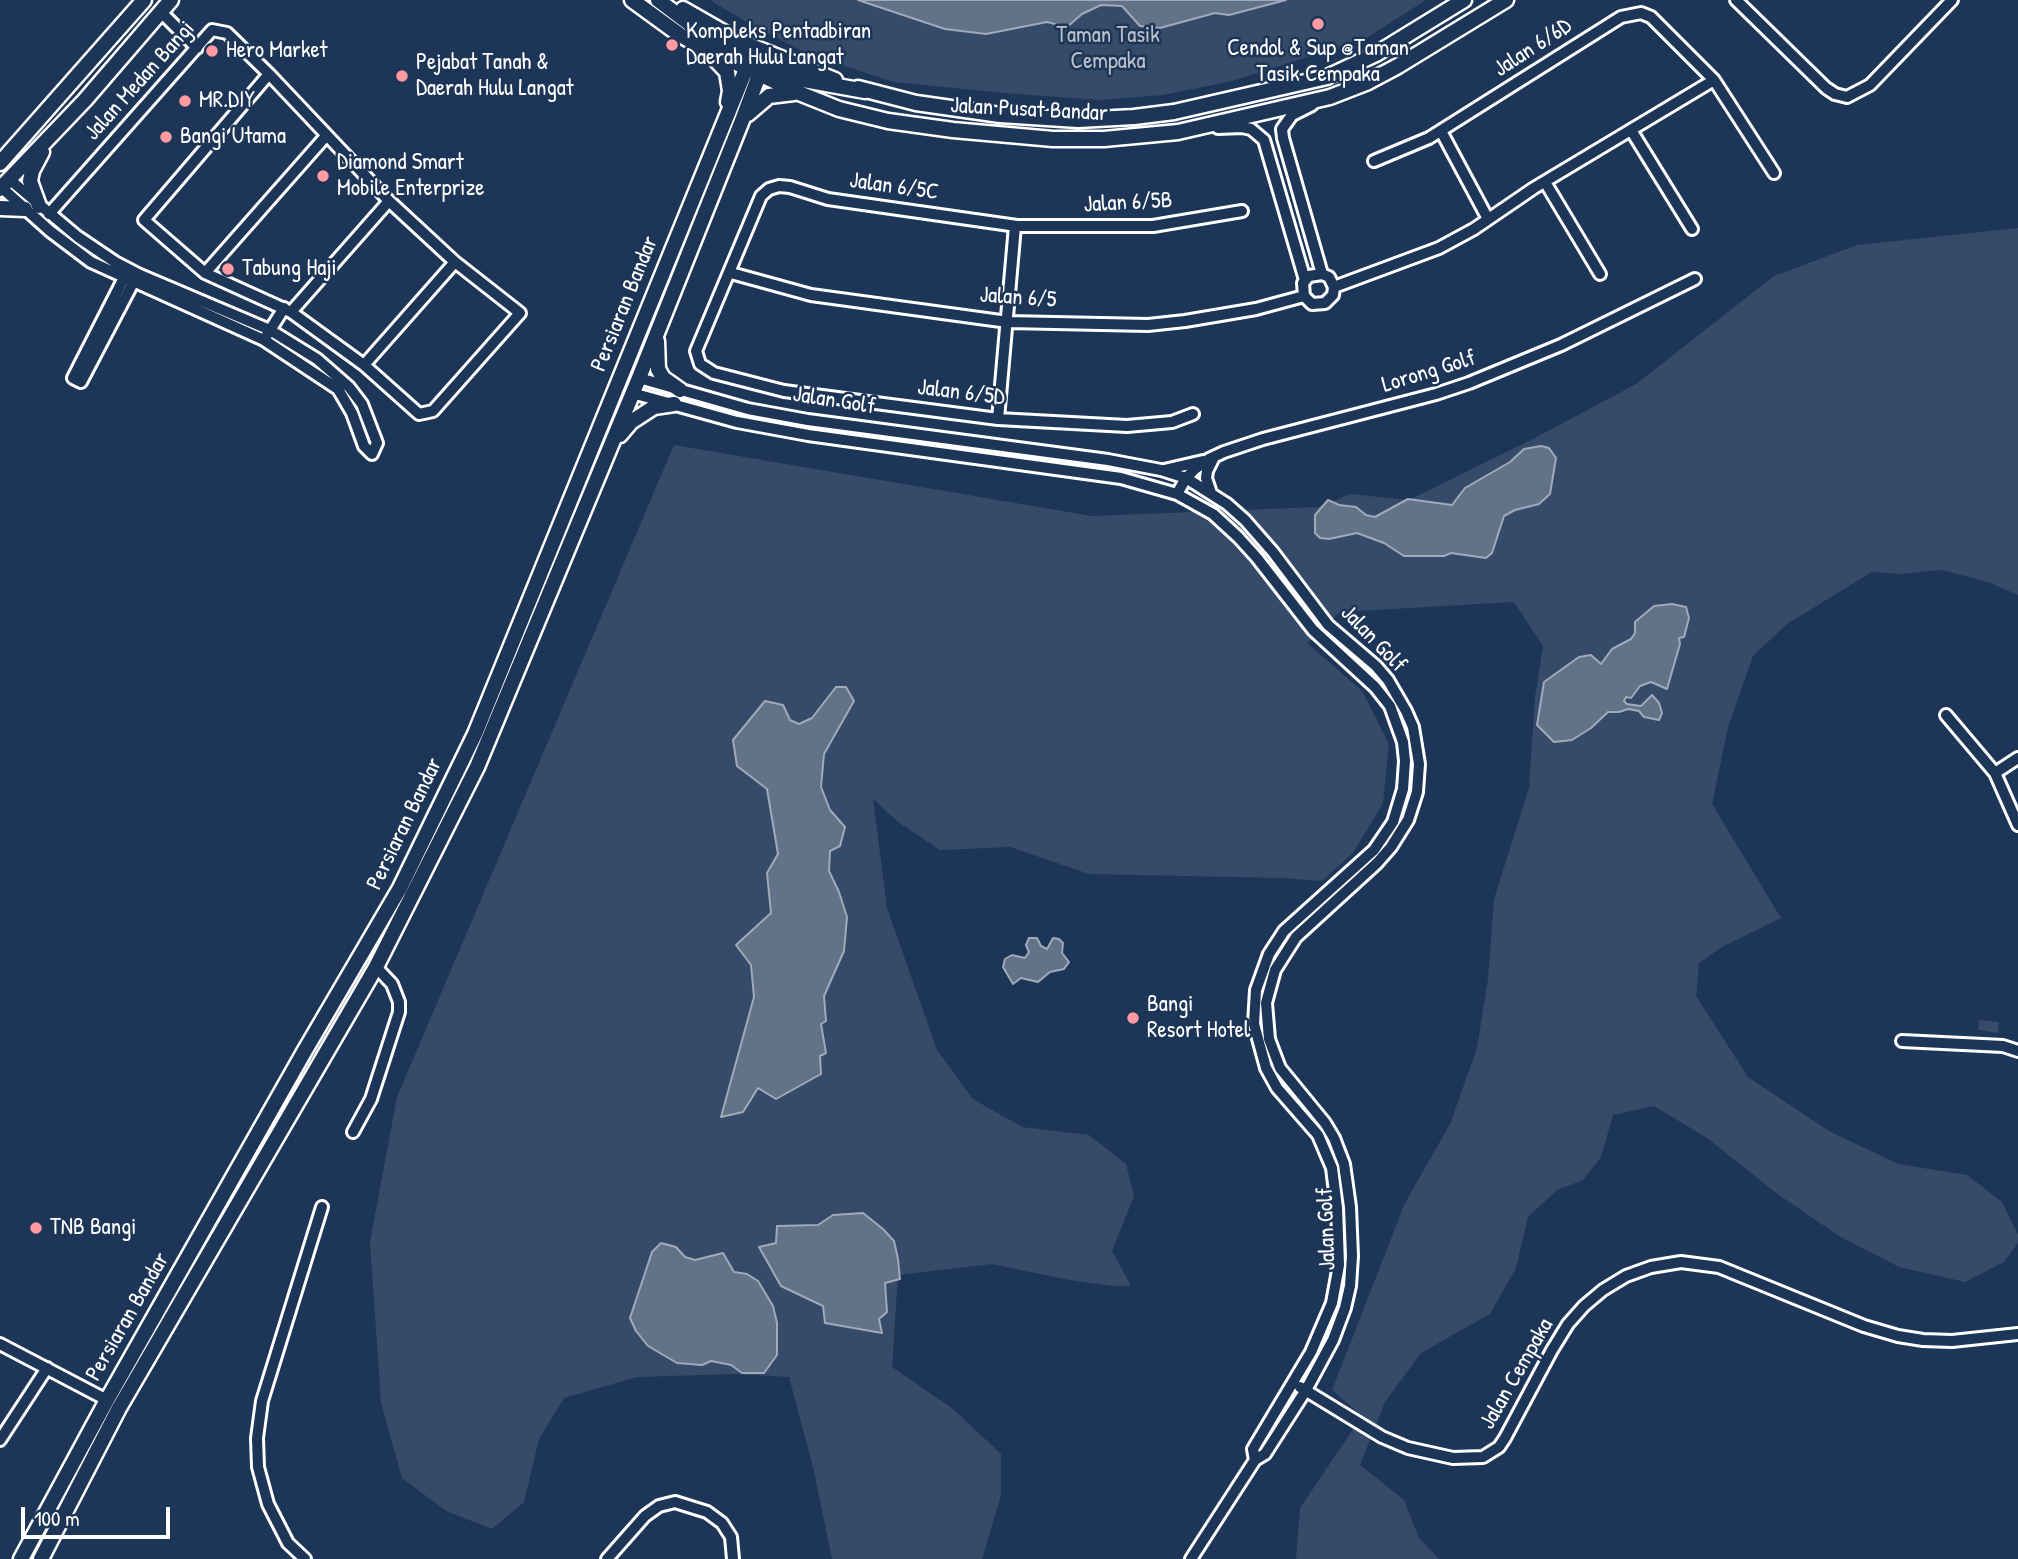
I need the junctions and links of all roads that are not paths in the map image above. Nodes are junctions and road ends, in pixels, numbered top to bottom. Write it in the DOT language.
graph roads {
  1 [pos="144,0"];
  2 [pos="171,0"];
  3 [pos="632,0"];
  4 [pos="658,0"];
  5 [pos="666,0"];
  6 [pos="1464,0"];
  7 [pos="1506,0"];
  8 [pos="1736,0"];
  9 [pos="1952,0"];
  10 [pos="160,12"];
  11 [pos="698,45"];
  12 [pos="197,48"];
  13 [pos="754,69"];
  14 [pos="269,74"];
  15 [pos="1714,80"];
  16 [pos="865,90"];
  17 [pos="799,93"];
  18 [pos="1331,97"];
  19 [pos="47,110"];
  20 [pos="743,118"];
  21 [pos="726,120"];
  22 [pos="1631,130"];
  23 [pos="1441,131"];
  24 [pos="1178,132"];
  25 [pos="51,136"];
  26 [pos="326,136"];
  27 [pos="1374,161"];
  28 [pos="0,163"];
  29 [pos="1774,173"];
  30 [pos="1545,182"];
  31 [pos="2,183"];
  32 [pos="389,201"];
  33 [pos="0,208"];
  34 [pos="38,210"];
  35 [pos="1242,211"];
  36 [pos="1488,219"];
  37 [pos="1015,226"];
  38 [pos="1692,229"];
  39 [pos="456,262"];
  40 [pos="205,273"];
  41 [pos="662,273"];
  42 [pos="731,273"];
  43 [pos="1322,274"];
  44 [pos="1601,274"];
  45 [pos="131,276"];
  46 [pos="1695,279"];
  47 [pos="1305,280"];
  48 [pos="1334,287"];
  49 [pos="1304,296"];
  50 [pos="1008,322"];
  51 [pos="287,324"];
  52 [pos="658,329"];
  53 [pos="270,330"];
  54 [pos="264,340"];
  55 [pos="364,365"];
  56 [pos="634,384"];
  57 [pos="680,390"];
  58 [pos="674,404"];
  59 [pos="1193,414"];
  60 [pos="998,419"];
  61 [pos="808,420"];
  62 [pos="808,435"];
  63 [pos="611,444"];
  64 [pos="1212,458"];
  65 [pos="1161,470"];
  66 [pos="579,475"];
  67 [pos="1186,478"];
  68 [pos="1211,493"];
  69 [pos="1177,494"];
  70 [pos="1946,715"];
  71 [pos="2018,758"];
  72 [pos="1995,773"];
  73 [pos="2018,825"];
  74 [pos="376,967"];
  75 [pos="1902,1041"];
  76 [pos="2018,1051"];
  77 [pos="353,1132"];
  78 [pos="323,1207"];
  79 [pos="1332,1303"];
  80 [pos="1345,1308"];
  81 [pos="2018,1334"];
  82 [pos="0,1344"];
  83 [pos="47,1368"];
  84 [pos="1293,1383"];
  85 [pos="1306,1390"];
  86 [pos="107,1400"];
  87 [pos="0,1440"];
  88 [pos="1255,1460"];
  89 [pos="21,1559"];
  90 [pos="41,1559"];
  91 [pos="305,1559"];
  92 [pos="607,1559"];
  93 [pos="733,1559"];
  94 [pos="1191,1559"];
  1 -- 19 [label="main road"];
  2 -- 10 [label="main road"];
  3 -- 11 [label="main road, Jalan Pusat Bandar"];
  4 -- 13 [label="main road"];
  5 -- 16 [label="main road, Jalan Pusat Bandar"];
  6 -- 16 [label="main road, Jalan Pusat Bandar"];
  7 -- 18 [label="main road, Jalan Pusat Bandar"];
  8 -- 9 [label="street"];
  10 -- 12 [label="street"];
  10 -- 25 [label="main road"];
  11 -- 13 [label="main road, Jalan Pusat Bandar"];
  11 -- 21 [label="main road"];
  12 -- 14 [label="street, Jalan Medan Bangi"];
  12 -- 34 [label="street, Jalan Medan Bangi"];
  13 -- 16 [label="main road"];
  13 -- 17 [label="main road, Jalan Pusat Bandar"];
  13 -- 20 [label="main road, Persiaran Bandar"];
  13 -- 21 [label="main road, Persiaran Bandar"];
  14 -- 26 [label="street, Jalan Medan Bangi"];
  14 -- 40 [label="street, Jalan Medan Bangi"];
  15 -- 22 [label="street"];
  15 -- 23 [label="street, Jalan 6/6D"];
  15 -- 29 [label="street, Jalan 6/6D"];
  17 -- 20 [label="main road"];
  17 -- 24 [label="main road, Jalan Pusat Bandar"];
  18 -- 24 [label="main road, Jalan Pusat Bandar"];
  18 -- 43 [label="street"];
  19 -- 28 [label="main road"];
  19 -- 31 [label="main road"];
  20 -- 52 [label="main road, Persiaran Bandar"];
  21 -- 41 [label="main road, Persiaran Bandar"];
  22 -- 30 [label="street"];
  22 -- 38 [label="street"];
  23 -- 27 [label="street, Jalan 6/6D"];
  23 -- 36 [label="street"];
  24 -- 47 [label="street"];
  25 -- 31 [label="main road"];
  25 -- 34 [label="main road"];
  26 -- 32 [label="street, Jalan Medan Bangi"];
  26 -- 40 [label="street"];
  30 -- 36 [label="street"];
  30 -- 44 [label="street"];
  31 -- 34 [label="street, Jalan Medan Bangi"];
  32 -- 39 [label="street, Jalan Medan Bangi"];
  32 -- 51 [label="street"];
  33 -- 34 [label="main road"];
  34 -- 45 [label="street, Jalan Medan Bangi"];
  34 -- 45 [label="street, Jalan Medan Bangi"];
  35 -- 37 [label="street, Jalan 6/5B"];
  36 -- 48 [label="street"];
  37 -- 42 [label="street, Jalan 6/5C"];
  37 -- 50 [label="street"];
  39 -- 55 [label="street"];
  39 -- 55 [label="street, Jalan Medan Bangi"];
  40 -- 51 [label="street, Jalan Medan Bangi"];
  41 -- 56 [label="main road"];
  41 -- 66 [label="main road, Persiaran Bandar"];
  42 -- 50 [label="street, Jalan 6/5"];
  42 -- 60 [label="street, Jalan 6/5D"];
  43 -- 47 [label="street"];
  43 -- 48 [label="street"];
  45 -- 45 [label="street"];
  45 -- 53 [label="street, Jalan Medan Bangi"];
  45 -- 54 [label="street, Jalan Medan Bangi"];
  46 -- 64 [label="street, Lorong Golf"];
  47 -- 49 [label="street"];
  48 -- 49 [label="street"];
  49 -- 50 [label="street, Jalan 6/5"];
  50 -- 60 [label="street"];
  51 -- 51 [label="street, Jalan Medan Bangi"];
  51 -- 53 [label="street"];
  51 -- 53 [label="street, Jalan Medan Bangi"];
  51 -- 54 [label="street, Jalan Medan Bangi"];
  51 -- 55 [label="street, Jalan Medan Bangi"];
  52 -- 56 [label="main road, Persiaran Bandar"];
  52 -- 57 [label="main road"];
  53 -- 54 [label="street"];
  56 -- 57 [label="street, Jalan Golf"];
  56 -- 58 [label="street, Jalan Golf"];
  56 -- 63 [label="main road, Persiaran Bandar"];
  56 -- 66 [label="main road"];
  57 -- 61 [label="street, Jalan Golf"];
  58 -- 62 [label="street, Jalan Golf"];
  58 -- 63 [label="main road"];
  59 -- 60 [label="street, Jalan 6/5D"];
  61 -- 62 [label="street"];
  61 -- 65 [label="street, Jalan Golf"];
  62 -- 69 [label="street, Jalan Golf"];
  63 -- 74 [label="main road, Persiaran Bandar"];
  64 -- 65 [label="street"];
  64 -- 67 [label="street, Lorong Golf"];
  64 -- 68 [label="street"];
  65 -- 67 [label="street, Jalan Golf"];
  66 -- 86 [label="main road, Persiaran Bandar"];
  67 -- 68 [label="street, Jalan Golf"];
  67 -- 69 [label="street, Lorong Golf"];
  68 -- 80 [label="street, Jalan Golf"];
  69 -- 79 [label="street, Jalan Golf"];
  70 -- 72 [label="street"];
  71 -- 72 [label="street"];
  72 -- 73 [label="street"];
  74 -- 77 [label="street"];
  74 -- 90 [label="main road, Persiaran Bandar"];
  75 -- 76 [label="street"];
  78 -- 91 [label="street"];
  79 -- 80 [label="street"];
  79 -- 84 [label="street, Jalan Golf"];
  80 -- 85 [label="street, Jalan Golf"];
  81 -- 85 [label="street, Jalan Cempaka"];
  82 -- 83 [label="street"];
  83 -- 86 [label="street"];
  83 -- 87 [label="street"];
  84 -- 85 [label="street, Jalan Cempaka"];
  84 -- 88 [label="street, Jalan Golf"];
  85 -- 88 [label="street, Jalan Golf"];
  86 -- 89 [label="main road, Persiaran Bandar"];
  88 -- 94 [label="street, Jalan Golf"];
  92 -- 93 [label="street"];
}
